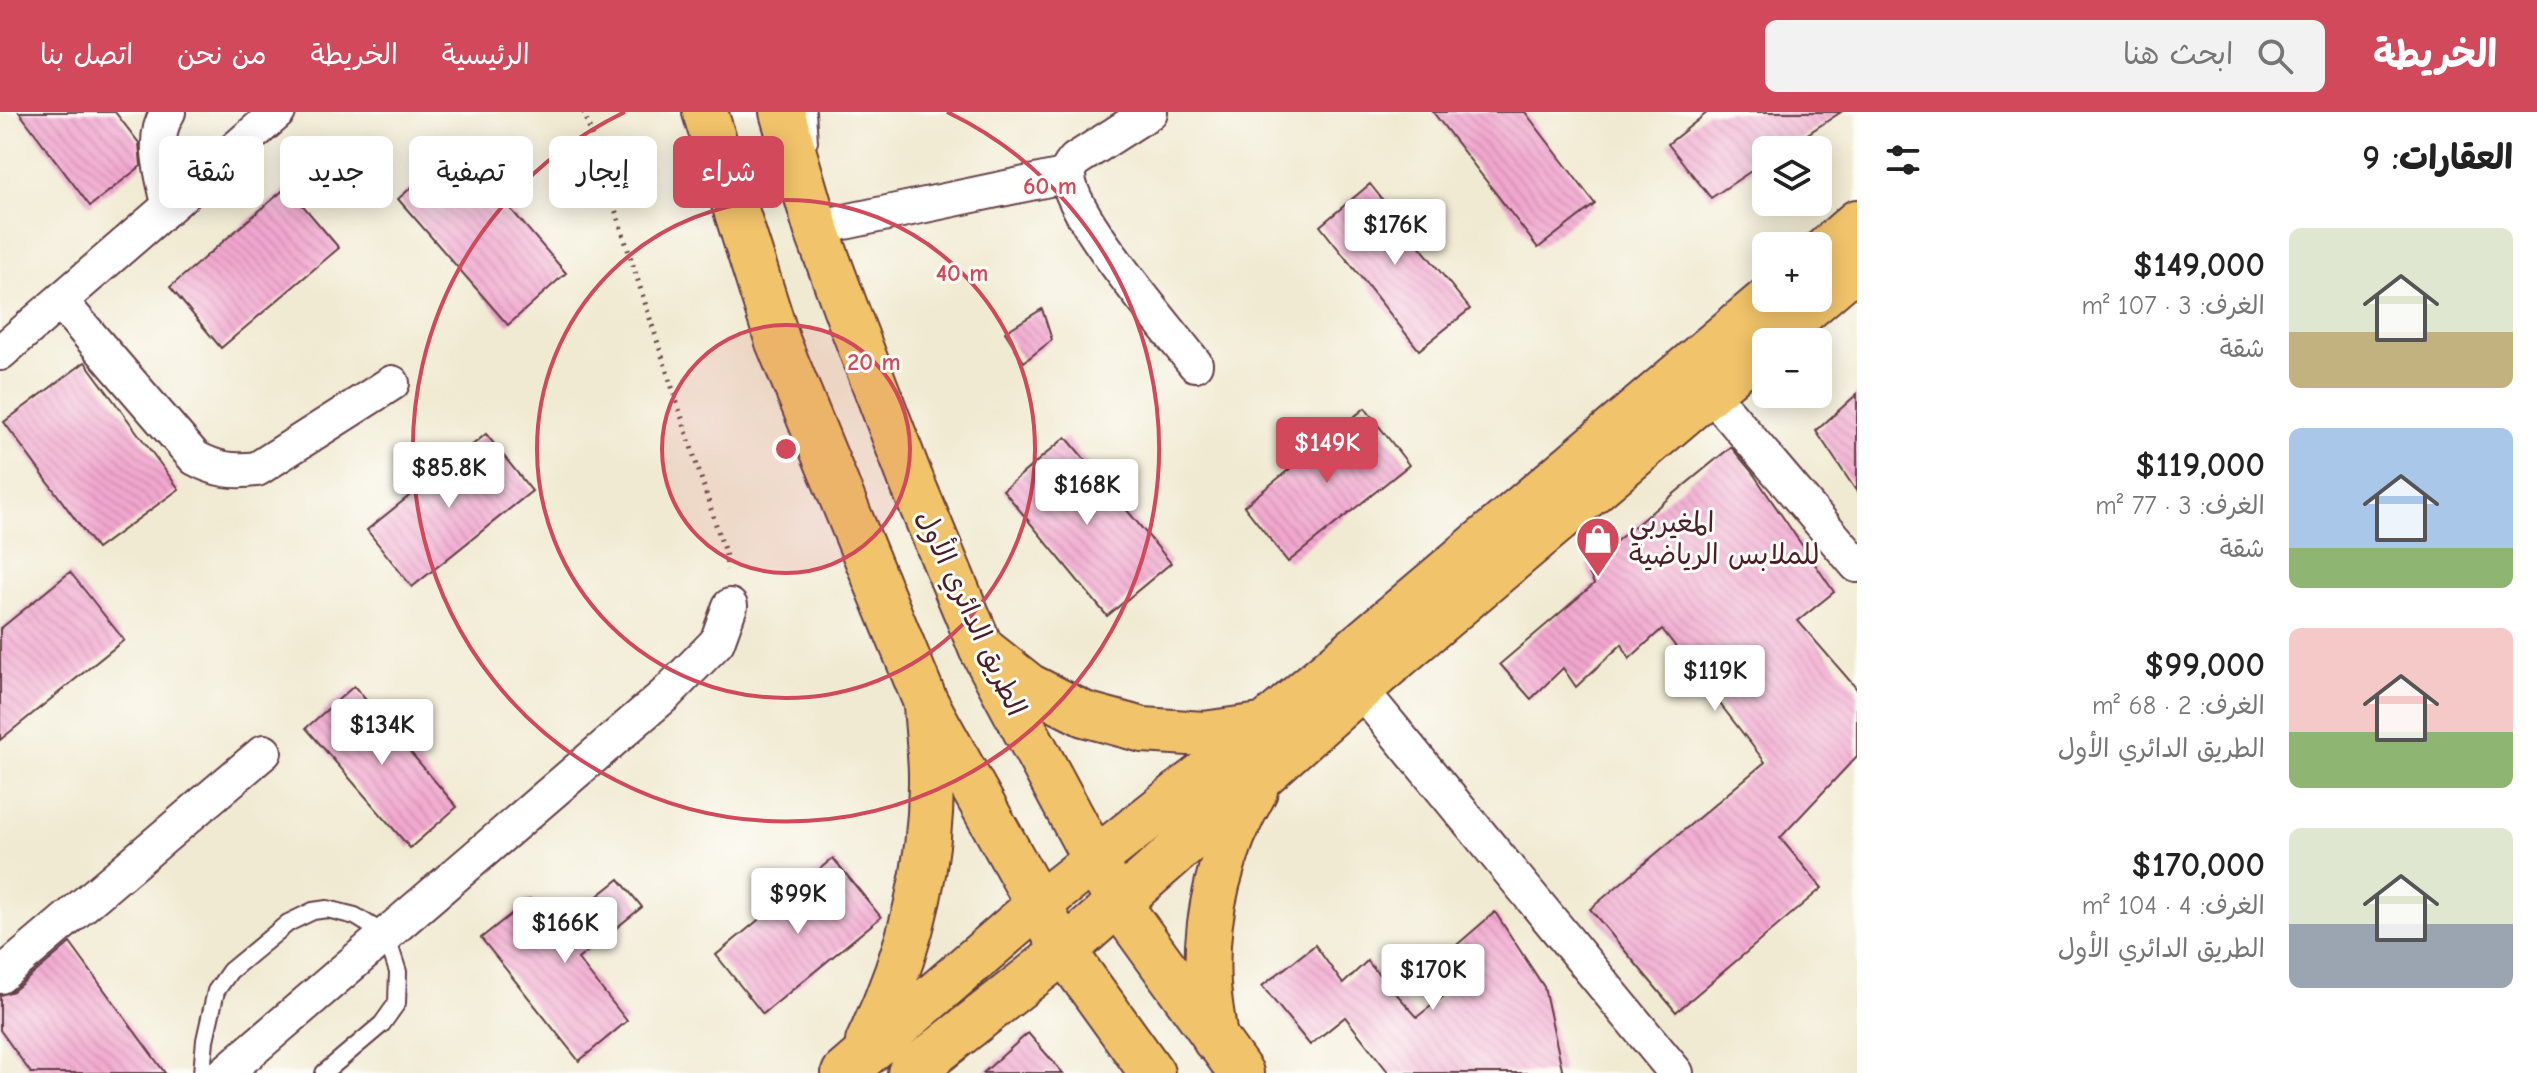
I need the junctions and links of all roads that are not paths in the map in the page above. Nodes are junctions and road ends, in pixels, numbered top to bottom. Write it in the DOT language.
graph roads {
  1 [pos="168,112"];
  2 [pos="278,112"];
  3 [pos="705,112"];
  4 [pos="782,112"];
  5 [pos="807,112"];
  6 [pos="1150,112"];
  7 [pos="160,136"];
  8 [pos="250,136"];
  9 [pos="1068,175"];
  10 [pos="165,208"];
  11 [pos="1857,222"];
  12 [pos="816,228"];
  13 [pos="1832,244"];
  14 [pos="1857,266"];
  15 [pos="60,301"];
  16 [pos="1753,312"];
  17 [pos="1785,328"];
  18 [pos="0,353"];
  19 [pos="1752,356"];
  20 [pos="1195,364"];
  21 [pos="392,383"];
  22 [pos="1710,392"];
  23 [pos="1857,565"];
  24 [pos="730,606"];
  25 [pos="981,648"];
  26 [pos="1360,689"];
  27 [pos="926,703"];
  28 [pos="1266,747"];
  29 [pos="264,752"];
  30 [pos="1093,859"];
  31 [pos="1118,903"];
  32 [pos="1037,906"];
  33 [pos="386,935"];
  34 [pos="1064,951"];
  35 [pos="0,976"];
  36 [pos="1228,1056"];
  37 [pos="852,1066"];
  38 [pos="202,1073"];
  39 [pos="225,1073"];
  40 [pos="324,1073"];
  41 [pos="910,1073"];
  42 [pos="1152,1073"];
  43 [pos="1676,1073"];
  1 -- 7 [label="street"];
  2 -- 8 [label="street"];
  3 -- 27 [label="main road"];
  4 -- 12 [label="main road, الطريق الدائري الأول"];
  5 -- 12 [label="lane"];
  6 -- 9 [label="street"];
  9 -- 12 [label="street"];
  9 -- 20 [label="street"];
  10 -- 15 [label="street"];
  11 -- 13 [label="main road"];
  12 -- 25 [label="main road, الطريق الدائري الأول"];
  14 -- 17 [label="main road"];
  15 -- 18 [label="street"];
  15 -- 21 [label="street"];
  16 -- 28 [label="main road"];
  19 -- 22 [label="main road"];
  22 -- 23 [label="street"];
  22 -- 26 [label="main road"];
  24 -- 33 [label="street"];
  25 -- 28 [label="main road"];
  25 -- 30 [label="main road, الطريق الدائري الأول"];
  26 -- 28 [label="main road"];
  26 -- 43 [label="street"];
  27 -- 32 [label="main road"];
  27 -- 37 [label="main road"];
  28 -- 30 [label="main road"];
  28 -- 31 [label="main road"];
  28 -- 36 [label="main road"];
  29 -- 35 [label="street"];
  30 -- 31 [label="main road, الطريق الدائري الأول"];
  30 -- 32 [label="main road"];
  31 -- 34 [label="main road"];
  31 -- 36 [label="main road, الطريق الدائري الأول"];
  32 -- 34 [label="main road"];
  32 -- 37 [label="main road"];
  33 -- 38 [label="lane"];
  33 -- 39 [label="street"];
  33 -- 40 [label="lane"];
  34 -- 41 [label="main road"];
  34 -- 42 [label="main road"];
}
